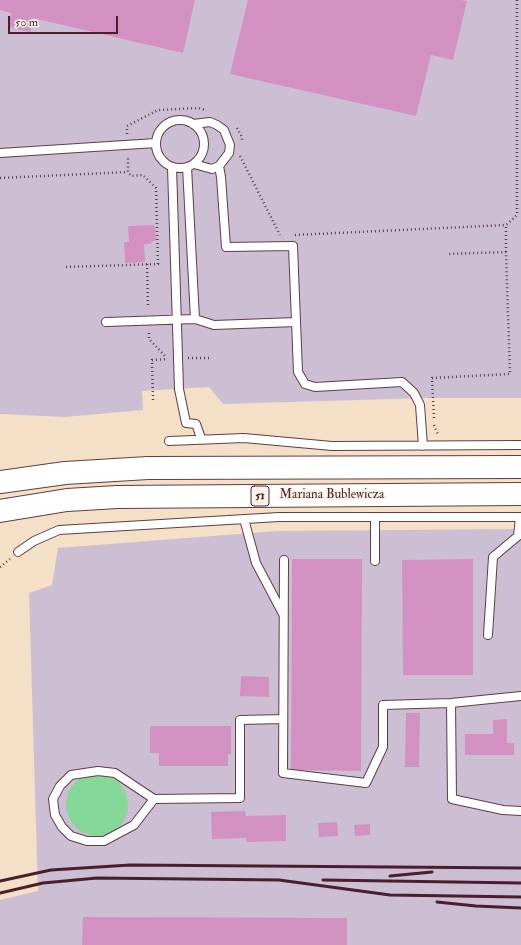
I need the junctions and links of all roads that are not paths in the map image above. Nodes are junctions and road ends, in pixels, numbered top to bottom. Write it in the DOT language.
graph roads {
  1 [pos="193,124"];
  2 [pos="156,143"];
  3 [pos="0,153"];
  4 [pos="190,166"];
  5 [pos="219,166"];
  6 [pos="172,167"];
  7 [pos="175,319"];
  8 [pos="195,319"];
  9 [pos="106,322"];
  10 [pos="296,322"];
  11 [pos="201,438"];
  12 [pos="169,441"];
  13 [pos="521,445"];
  14 [pos="423,446"];
  15 [pos="521,467"];
  16 [pos="0,482"];
  17 [pos="521,494"];
  18 [pos="0,511"];
  19 [pos="375,517"];
  20 [pos="521,517"];
  21 [pos="244,520"];
  22 [pos="18,552"];
  23 [pos="284,560"];
  24 [pos="375,561"];
  25 [pos="284,615"];
  26 [pos="488,635"];
  27 [pos="521,696"];
  28 [pos="451,703"];
  29 [pos="283,719"];
  30 [pos="154,799"];
  31 [pos="521,811"];
  1 -- 2 [label="lane"];
  1 -- 4 [label="lane"];
  1 -- 5 [label="lane"];
  2 -- 3 [label="lane"];
  2 -- 6 [label="lane"];
  4 -- 5 [label="lane"];
  4 -- 6 [label="lane"];
  4 -- 8 [label="lane"];
  5 -- 10 [label="lane"];
  6 -- 7 [label="lane"];
  7 -- 8 [label="lane"];
  7 -- 9 [label="lane"];
  7 -- 11 [label="lane"];
  8 -- 10 [label="lane"];
  10 -- 14 [label="lane"];
  11 -- 12 [label="lane"];
  11 -- 14 [label="lane"];
  13 -- 14 [label="lane"];
  15 -- 16 [label="main road, 51"];
  17 -- 18 [label="main road, Mariana Bublewicza / 51"];
  19 -- 20 [label="lane"];
  19 -- 21 [label="lane"];
  19 -- 24 [label="lane"];
  20 -- 26 [label="lane"];
  21 -- 22 [label="lane"];
  21 -- 25 [label="lane"];
  23 -- 25 [label="lane"];
  25 -- 29 [label="lane"];
  27 -- 28 [label="lane"];
  28 -- 29 [label="lane"];
  28 -- 31 [label="lane"];
  29 -- 30 [label="lane"];
  30 -- 30 [label="lane"];
}
